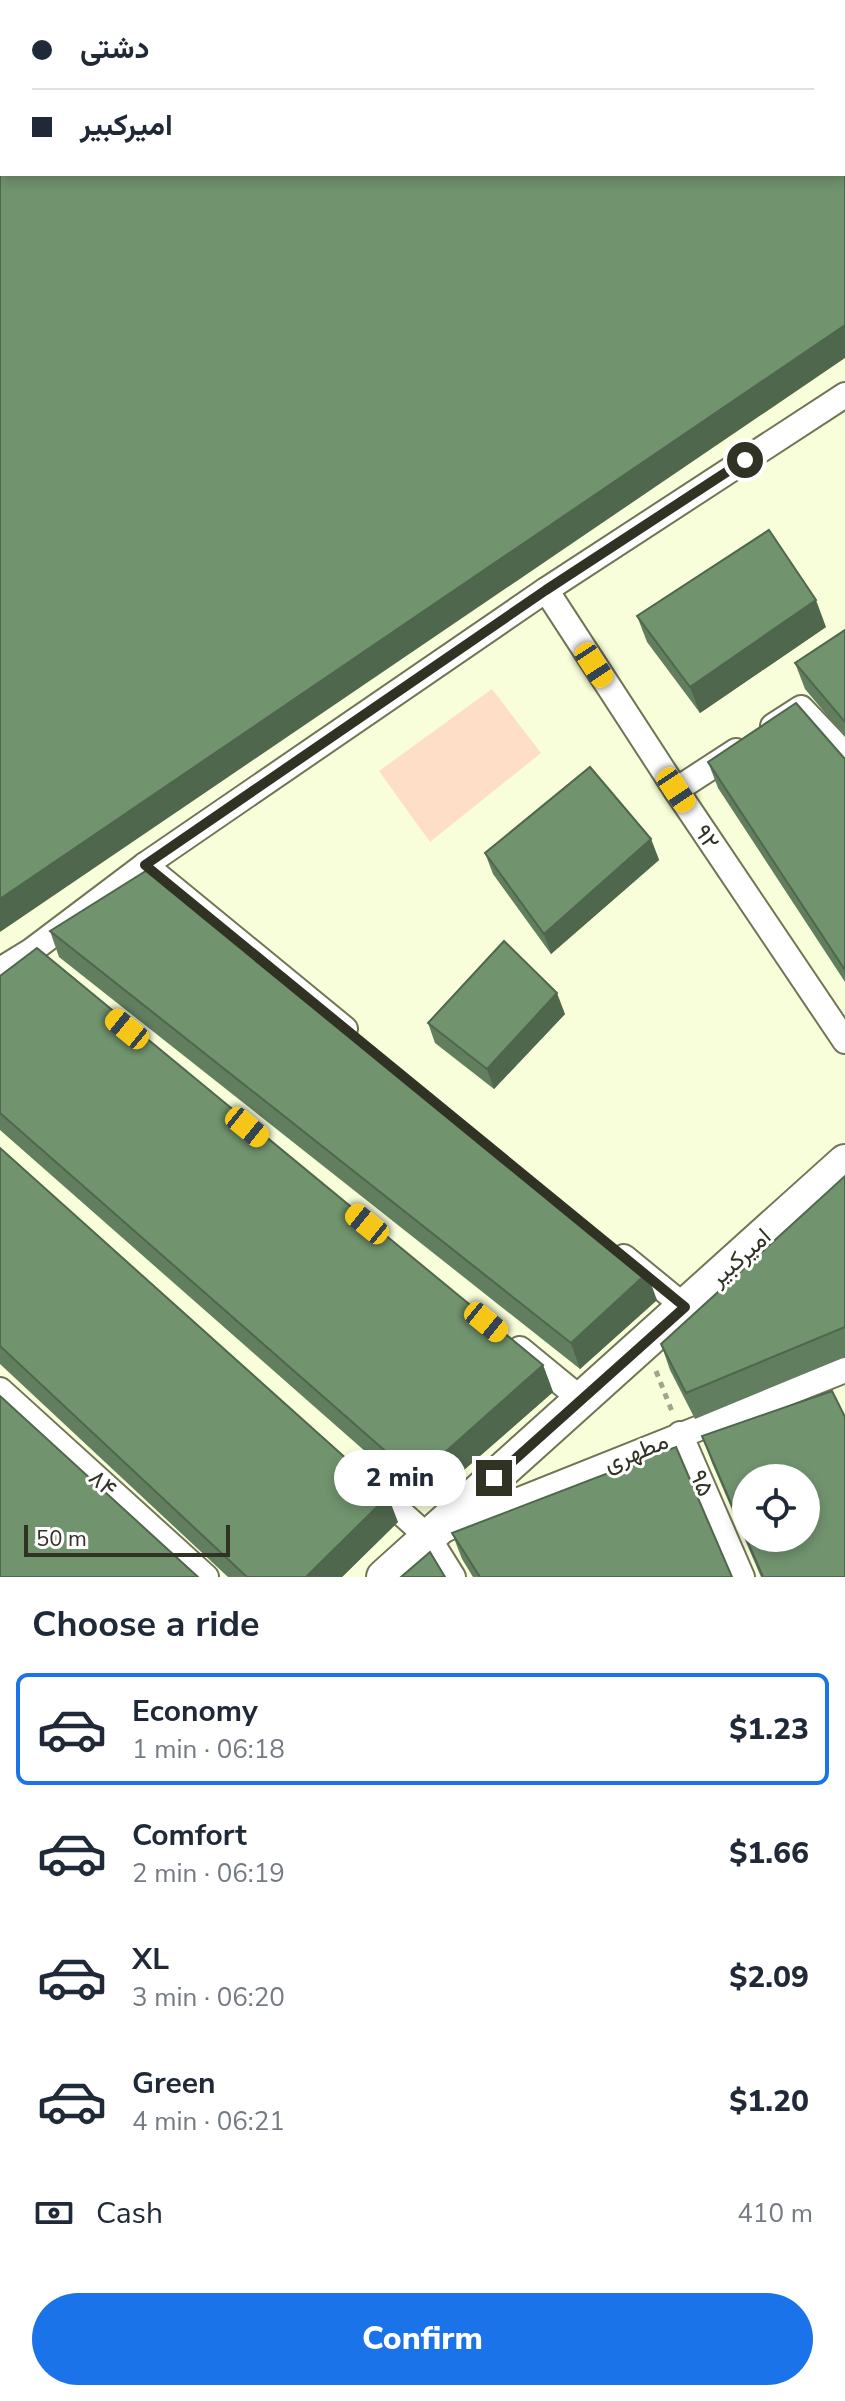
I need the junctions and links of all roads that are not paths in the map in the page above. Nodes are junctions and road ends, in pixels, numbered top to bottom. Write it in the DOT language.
graph roads {
  1 [pos="845,395"];
  2 [pos="546,590"];
  3 [pos="845,754"];
  4 [pos="676,790"];
  5 [pos="145,865"];
  6 [pos="31,951"];
  7 [pos="0,970"];
  8 [pos="56,971"];
  9 [pos="845,1041"];
  10 [pos="366,1046"];
  11 [pos="845,1162"];
  12 [pos="611,1247"];
  13 [pos="685,1307"];
  14 [pos="496,1330"];
  15 [pos="842,1380"];
  16 [pos="0,1390"];
  17 [pos="582,1400"];
  18 [pos="680,1434"];
  19 [pos="356,1473"];
  20 [pos="428,1537"];
  21 [pos="206,1577"];
  22 [pos="384,1577"];
  23 [pos="453,1577"];
  24 [pos="742,1577"];
  1 -- 2 [label="street"];
  2 -- 4 [label="street, ۹۲"];
  2 -- 5 [label="street"];
  3 -- 4 [label="street"];
  4 -- 9 [label="street, ۹۲"];
  5 -- 6 [label="street"];
  5 -- 10 [label="street"];
  6 -- 7 [label="street"];
  6 -- 8 [label="street"];
  11 -- 13 [label="main road, امیرکبیر"];
  12 -- 13 [label="street"];
  13 -- 17 [label="main road, امیرکبیر"];
  14 -- 17 [label="street"];
  15 -- 18 [label="street, مطهری"];
  16 -- 21 [label="street, ۸۴"];
  17 -- 20 [label="main road, امیرکبیر"];
  18 -- 20 [label="street, مطهری"];
  18 -- 24 [label="street, ۹۵"];
  19 -- 20 [label="street"];
  20 -- 22 [label="main road, امیرکبیر"];
  20 -- 23 [label="street"];
}
